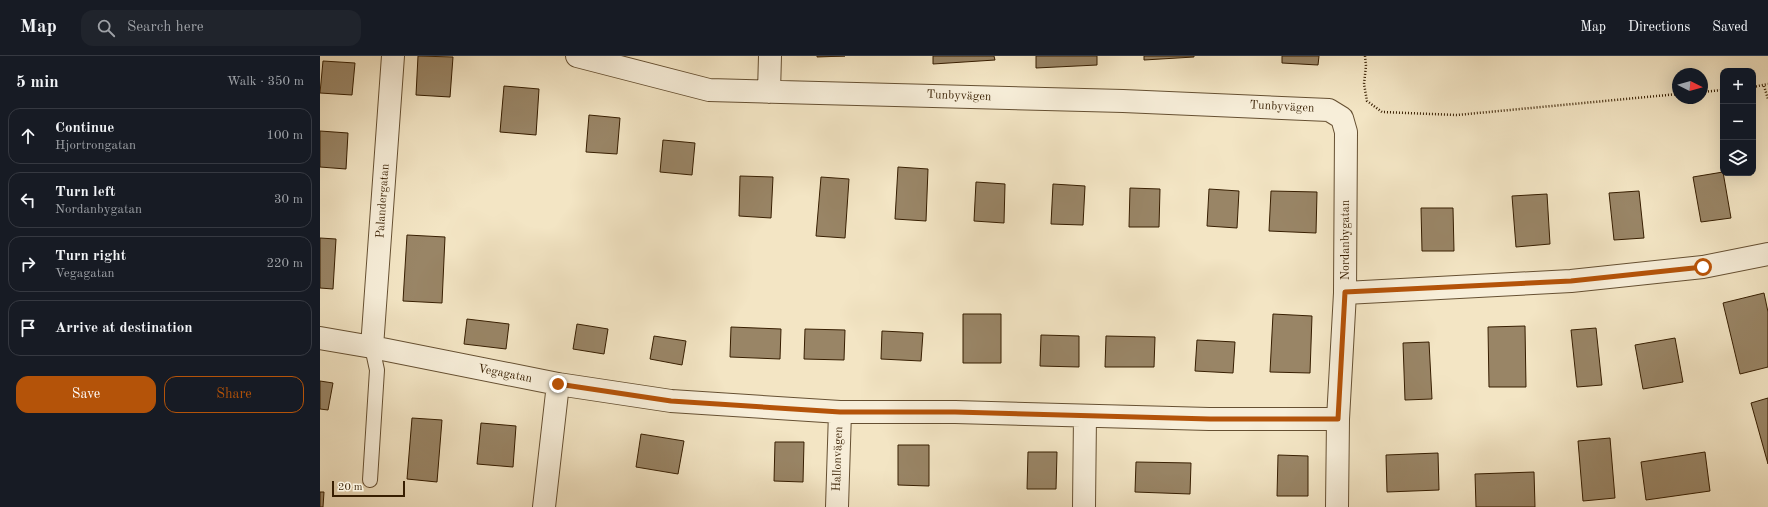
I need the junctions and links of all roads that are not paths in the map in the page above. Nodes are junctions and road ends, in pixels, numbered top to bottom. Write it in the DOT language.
graph roads {
  1 [pos="393,56"];
  2 [pos="577,56"];
  3 [pos="770,56"];
  4 [pos="769,92"];
  5 [pos="1342,118"];
  6 [pos="1768,254"];
  7 [pos="1345,292"];
  8 [pos="320,338"];
  9 [pos="372,347"];
  10 [pos="558,384"];
  11 [pos="840,412"];
  12 [pos="1085,416"];
  13 [pos="1338,419"];
  14 [pos="370,480"];
  15 [pos="544,507"];
  16 [pos="837,507"];
  17 [pos="1084,507"];
  18 [pos="1337,507"];
  1 -- 9 [label="street, Palandergatan"];
  2 -- 4 [label="street, Tunbyvägen"];
  3 -- 4 [label="street"];
  4 -- 5 [label="street, Tunbyvägen"];
  5 -- 7 [label="street, Nordanbygatan"];
  6 -- 7 [label="street"];
  7 -- 13 [label="street, Nordanbygatan"];
  8 -- 9 [label="street, Vegagatan"];
  9 -- 10 [label="street, Vegagatan"];
  9 -- 14 [label="lane"];
  10 -- 11 [label="street, Vegagatan"];
  10 -- 15 [label="street"];
  11 -- 12 [label="street, Vegagatan"];
  11 -- 16 [label="street, Hallonvägen"];
  12 -- 13 [label="street, Vegagatan"];
  12 -- 17 [label="street"];
  13 -- 18 [label="street, Nordanbygatan"];
}
